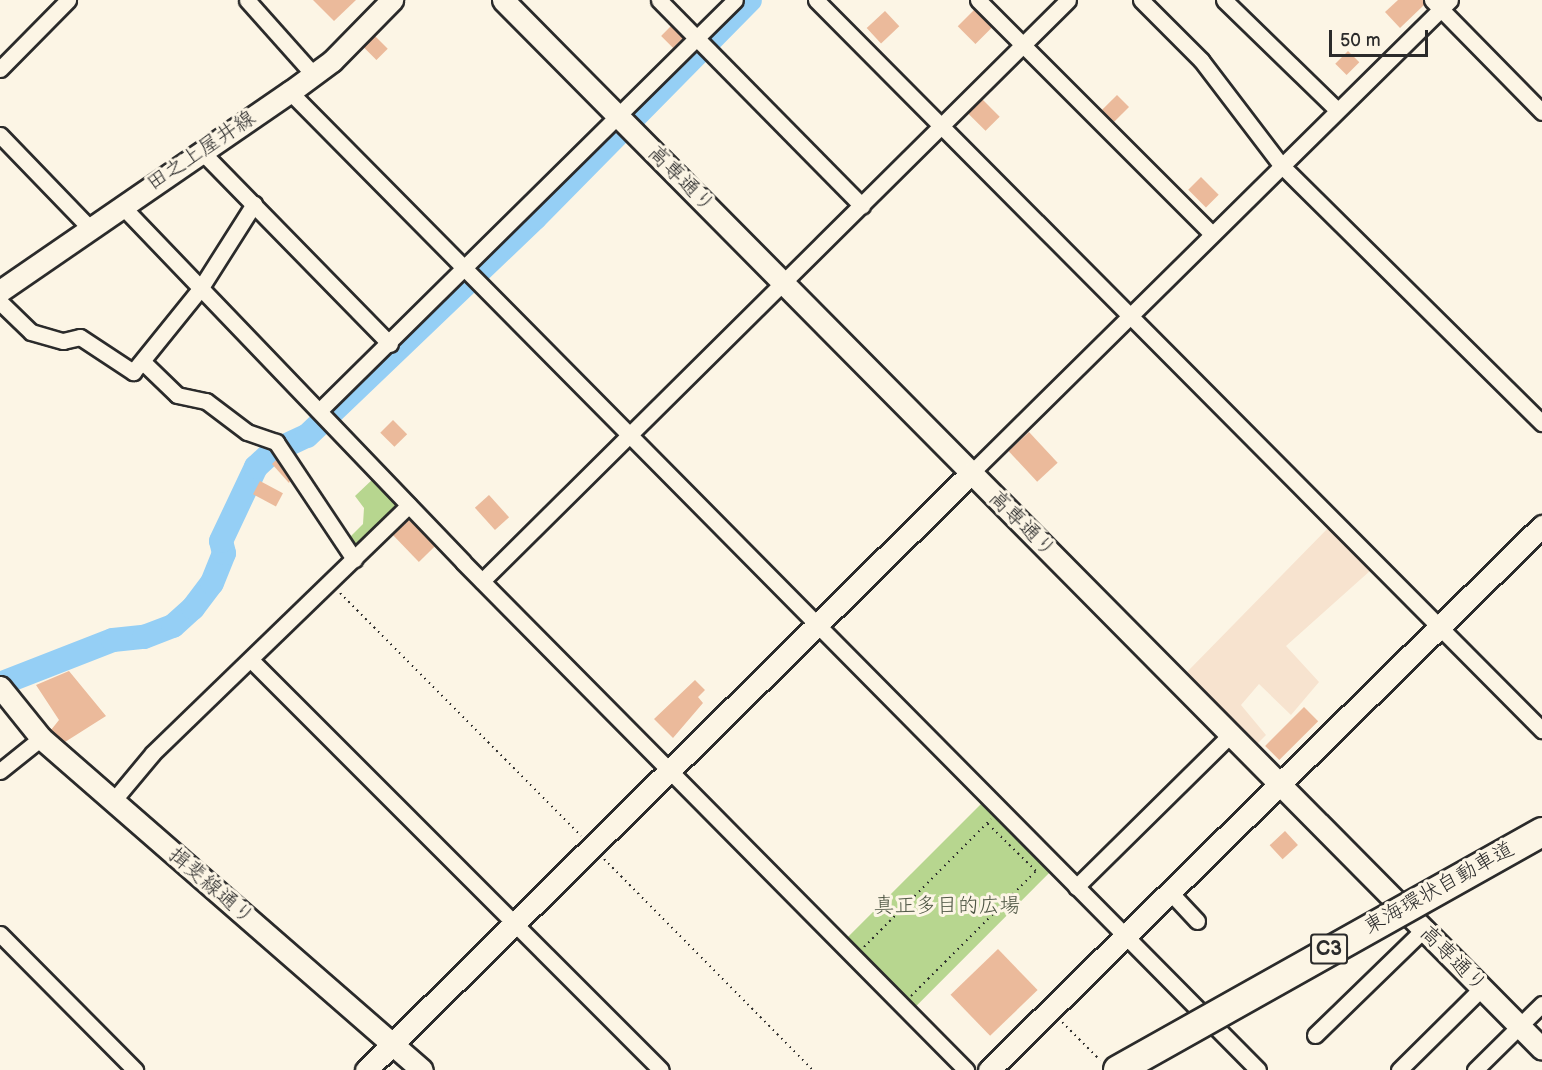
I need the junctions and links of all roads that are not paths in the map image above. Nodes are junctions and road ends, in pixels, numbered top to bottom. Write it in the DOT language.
graph roads {
  1 [pos="68,0"];
  2 [pos="247,0"];
  3 [pos="392,0"];
  4 [pos="503,0"];
  5 [pos="659,0"];
  6 [pos="735,0"];
  7 [pos="816,0"];
  8 [pos="978,0"];
  9 [pos="1068,0"];
  10 [pos="1141,0"];
  11 [pos="1224,0"];
  12 [pos="1441,3"];
  13 [pos="697,38"];
  14 [pos="1024,45"];
  15 [pos="0,69"];
  16 [pos="313,75"];
  17 [pos="290,92"];
  18 [pos="1337,110"];
  19 [pos="1542,112"];
  20 [pos="623,121"];
  21 [pos="940,128"];
  22 [pos="0,135"];
  23 [pos="201,151"];
  24 [pos="1281,165"];
  25 [pos="254,204"];
  26 [pos="121,205"];
  27 [pos="862,206"];
  28 [pos="88,226"];
  29 [pos="1212,234"];
  30 [pos="466,269"];
  31 [pos="784,283"];
  32 [pos="200,289"];
  33 [pos="0,291"];
  34 [pos="0,302"];
  35 [pos="1128,317"];
  36 [pos="390,344"];
  37 [pos="143,362"];
  38 [pos="324,415"];
  39 [pos="1542,423"];
  40 [pos="628,436"];
  41 [pos="971,473"];
  42 [pos="409,505"];
  43 [pos="1542,526"];
  44 [pos="354,559"];
  45 [pos="482,581"];
  46 [pos="1439,626"];
  47 [pos="816,627"];
  48 [pos="252,661"];
  49 [pos="2,694"];
  50 [pos="1542,730"];
  51 [pos="1231,734"];
  52 [pos="41,738"];
  53 [pos="0,771"];
  54 [pos="669,771"];
  55 [pos="1280,783"];
  56 [pos="113,801"];
  57 [pos="1542,832"];
  58 [pos="1076,887"];
  59 [pos="1169,891"];
  60 [pos="1197,921"];
  61 [pos="515,922"];
  62 [pos="1424,929"];
  63 [pos="0,934"];
  64 [pos="1124,936"];
  65 [pos="1482,988"];
  66 [pos="1542,1004"];
  67 [pos="1520,1026"];
  68 [pos="1316,1035"];
  69 [pos="393,1044"];
  70 [pos="1542,1049"];
  71 [pos="1110,1066"];
  72 [pos="135,1070"];
  73 [pos="366,1070"];
  74 [pos="422,1070"];
  75 [pos="661,1070"];
  76 [pos="966,1070"];
  77 [pos="989,1070"];
  78 [pos="1257,1070"];
  79 [pos="1399,1070"];
  80 [pos="1475,1070"];
  1 -- 15 [label="street"];
  2 -- 16 [label="street"];
  3 -- 16 [label="street, 田之上屋井線"];
  4 -- 20 [label="street, 高専通り"];
  5 -- 13 [label="street"];
  6 -- 13 [label="street"];
  7 -- 21 [label="street"];
  8 -- 14 [label="street"];
  9 -- 14 [label="street"];
  10 -- 24 [label="street"];
  11 -- 18 [label="street"];
  12 -- 18 [label="street"];
  12 -- 19 [label="street"];
  13 -- 20 [label="street"];
  13 -- 27 [label="street"];
  14 -- 21 [label="street"];
  14 -- 29 [label="street"];
  16 -- 17 [label="street, 田之上屋井線"];
  17 -- 23 [label="street, 田之上屋井線"];
  17 -- 30 [label="street"];
  18 -- 24 [label="street"];
  20 -- 30 [label="street"];
  20 -- 31 [label="street, 高専通り"];
  21 -- 27 [label="street"];
  21 -- 35 [label="street"];
  22 -- 28 [label="street"];
  23 -- 25 [label="street"];
  23 -- 26 [label="street, 田之上屋井線"];
  24 -- 29 [label="street"];
  24 -- 39 [label="street"];
  25 -- 32 [label="street"];
  25 -- 36 [label="street"];
  26 -- 28 [label="street, 田之上屋井線"];
  26 -- 32 [label="street"];
  27 -- 31 [label="street"];
  28 -- 33 [label="street, 田之上屋井線"];
  29 -- 35 [label="street"];
  30 -- 36 [label="street"];
  30 -- 40 [label="street"];
  31 -- 40 [label="street"];
  31 -- 41 [label="street, 高専通り"];
  32 -- 37 [label="street"];
  32 -- 38 [label="street"];
  34 -- 37 [label="street"];
  35 -- 41 [label="street"];
  35 -- 46 [label="street"];
  36 -- 38 [label="street"];
  37 -- 44 [label="street"];
  38 -- 42 [label="street"];
  40 -- 45 [label="street"];
  40 -- 47 [label="street"];
  41 -- 47 [label="street"];
  41 -- 51 [label="street, 高専通り"];
  42 -- 44 [label="street"];
  42 -- 45 [label="street"];
  43 -- 46 [label="street"];
  44 -- 48 [label="street"];
  45 -- 54 [label="street"];
  46 -- 50 [label="street"];
  46 -- 55 [label="street"];
  47 -- 54 [label="street"];
  47 -- 58 [label="street"];
  48 -- 56 [label="street"];
  48 -- 61 [label="street"];
  49 -- 52 [label="street, 揖斐線通り"];
  51 -- 55 [label="street, 高専通り"];
  51 -- 58 [label="street"];
  52 -- 53 [label="street"];
  52 -- 56 [label="street, 揖斐線通り"];
  54 -- 61 [label="street"];
  54 -- 76 [label="street"];
  55 -- 59 [label="street"];
  55 -- 62 [label="street, 高専通り"];
  56 -- 69 [label="street, 揖斐線通り"];
  57 -- 71 [label="highway, 東海環状自動車道 / C3, bridge"];
  58 -- 64 [label="street"];
  59 -- 60 [label="street"];
  59 -- 64 [label="street"];
  61 -- 69 [label="street"];
  61 -- 75 [label="street"];
  62 -- 65 [label="street, 高専通り"];
  62 -- 68 [label="street"];
  63 -- 72 [label="street"];
  64 -- 77 [label="street"];
  64 -- 78 [label="street"];
  65 -- 67 [label="street, 高専通り"];
  65 -- 79 [label="street"];
  66 -- 67 [label="street"];
  67 -- 70 [label="street, 高専通り"];
  67 -- 80 [label="street"];
  69 -- 73 [label="street"];
  69 -- 74 [label="street, 揖斐線通り"];
}
